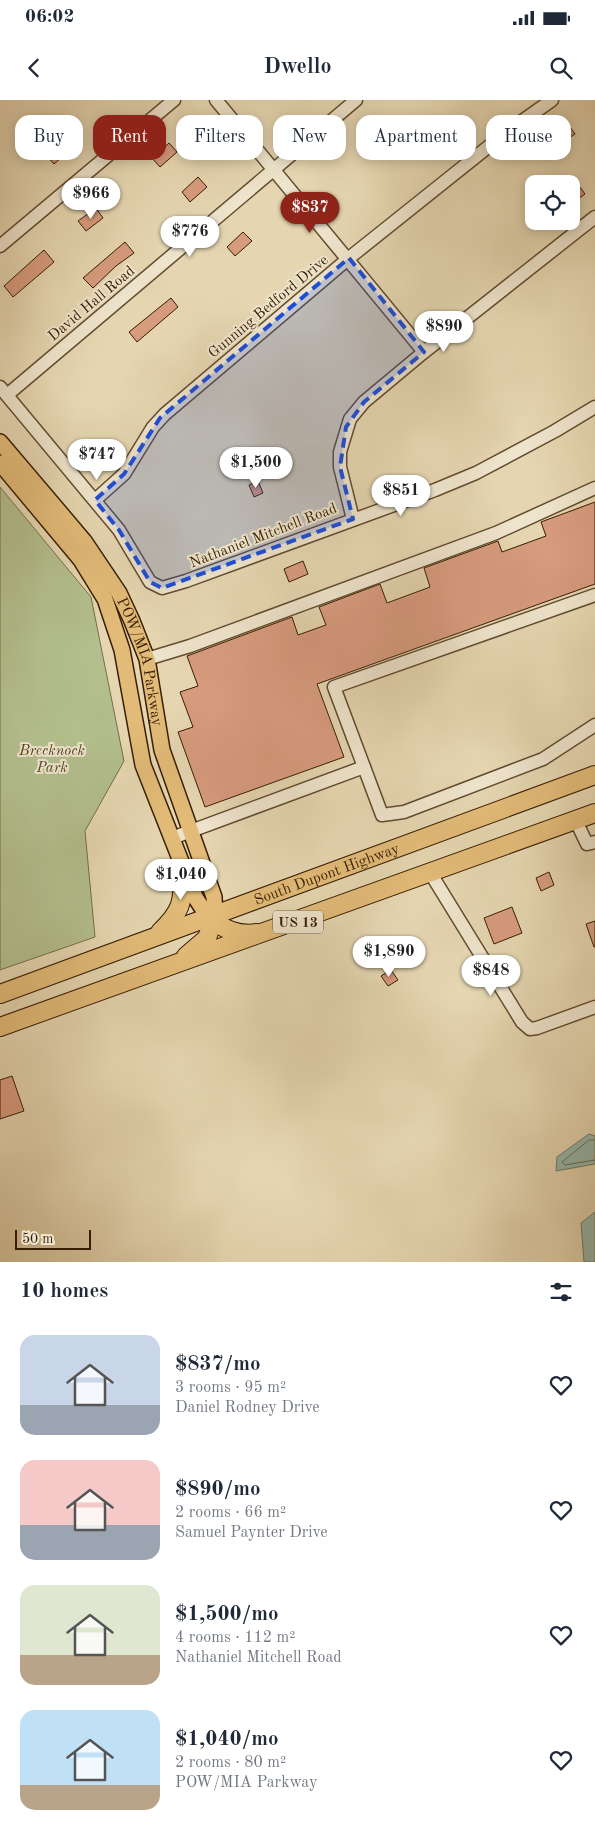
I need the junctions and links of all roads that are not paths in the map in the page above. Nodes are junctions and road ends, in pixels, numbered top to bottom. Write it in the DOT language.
graph roads {
  1 [pos="174,100"];
  2 [pos="216,100"];
  3 [pos="356,100"];
  4 [pos="552,100"];
  5 [pos="274,169"];
  6 [pos="595,217"];
  7 [pos="0,246"];
  8 [pos="349,258"];
  9 [pos="424,352"];
  10 [pos="3,391"];
  11 [pos="595,407"];
  12 [pos="0,442"];
  13 [pos="0,463"];
  14 [pos="595,488"];
  15 [pos="95,500"];
  16 [pos="353,519"];
  17 [pos="595,595"];
  18 [pos="147,659"];
  19 [pos="125,664"];
  20 [pos="595,725"];
  21 [pos="364,767"];
  22 [pos="595,771"];
  23 [pos="595,775"];
  24 [pos="564,787"];
  25 [pos="595,814"];
  26 [pos="576,820"];
  27 [pos="191,832"];
  28 [pos="172,838"];
  29 [pos="595,842"];
  30 [pos="184,869"];
  31 [pos="431,874"];
  32 [pos="212,918"];
  33 [pos="272,931"];
  34 [pos="156,936"];
  35 [pos="172,967"];
  36 [pos="0,994"];
  37 [pos="595,1008"];
  38 [pos="0,1027"];
  1 -- 7 [label="street"];
  2 -- 5 [label="street"];
  3 -- 5 [label="street, David Hall Road"];
  4 -- 8 [label="street, Gunning Bedford Drive"];
  5 -- 8 [label="street"];
  5 -- 10 [label="street, David Hall Road"];
  6 -- 9 [label="street"];
  8 -- 9 [label="street"];
  8 -- 15 [label="street, Gunning Bedford Drive"];
  9 -- 16 [label="street"];
  10 -- 15 [label="street, Nathaniel Mitchell Road"];
  11 -- 16 [label="street, Nathaniel Mitchell Road"];
  12 -- 18 [label="main road, POW/MIA Parkway"];
  13 -- 19 [label="main road, POW/MIA Parkway"];
  14 -- 18 [label="street"];
  15 -- 16 [label="street, Nathaniel Mitchell Road"];
  17 -- 21 [label="street"];
  18 -- 19 [label="main road"];
  18 -- 27 [label="main road, POW/MIA Parkway"];
  19 -- 28 [label="main road, POW/MIA Parkway"];
  20 -- 21 [label="street"];
  21 -- 27 [label="street"];
  22 -- 24 [label="main road"];
  23 -- 24 [label="highway, South Dupont Highway / US 13"];
  24 -- 32 [label="highway, South Dupont Highway / US 13"];
  25 -- 26 [label="highway, US 13"];
  26 -- 29 [label="street"];
  26 -- 31 [label="highway, US 13"];
  27 -- 28 [label="street"];
  27 -- 32 [label="main road, POW/MIA Parkway"];
  28 -- 30 [label="main road, POW/MIA Parkway"];
  30 -- 32 [label="main road, POW/MIA Parkway"];
  30 -- 34 [label="highway"];
  31 -- 33 [label="highway, US 13"];
  31 -- 37 [label="street"];
  32 -- 33 [label="highway"];
  32 -- 34 [label="highway, South Dupont Highway / US 13"];
  32 -- 35 [label="highway"];
  33 -- 35 [label="highway, US 13"];
  34 -- 36 [label="highway, South Dupont Highway / US 13"];
  35 -- 38 [label="highway, US 13"];
}
